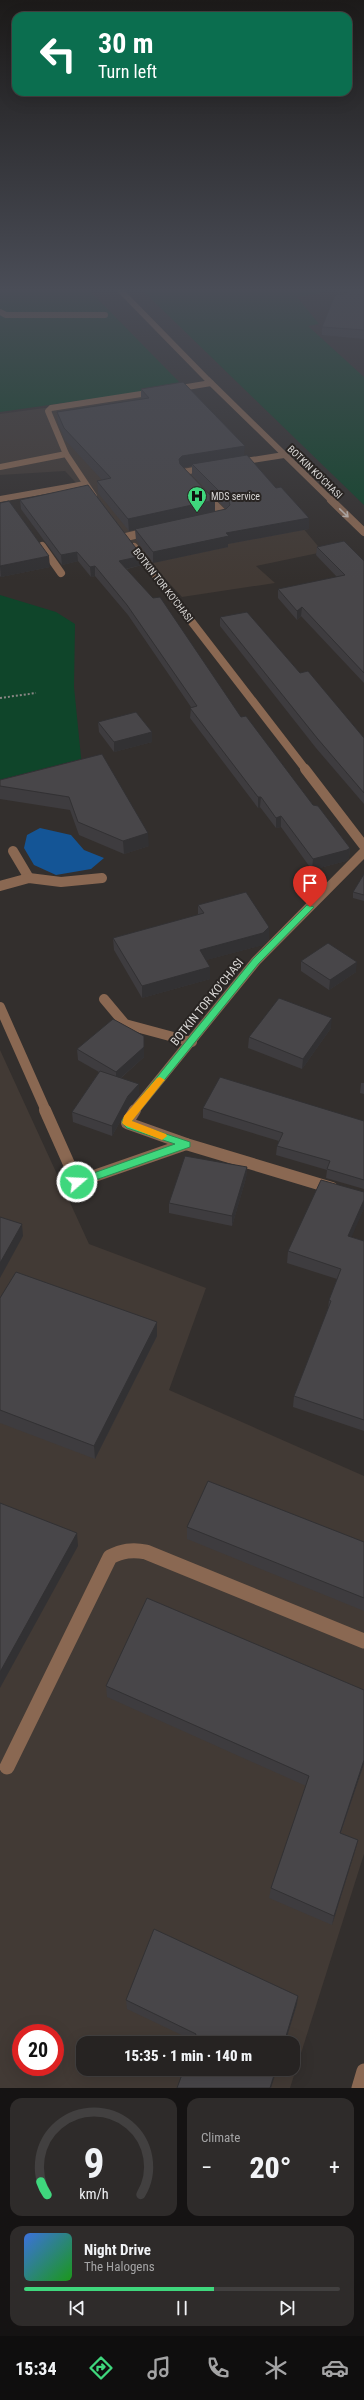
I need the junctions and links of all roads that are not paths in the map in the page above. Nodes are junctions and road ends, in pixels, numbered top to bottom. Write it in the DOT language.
graph roads {
  1 [pos="201,385"];
  2 [pos="212,385"];
  3 [pos="66,454"];
  4 [pos="284,455"];
  5 [pos="229,464"];
  6 [pos="0,467"];
  7 [pos="214,467"];
  8 [pos="193,483"];
  9 [pos="85,484"];
  10 [pos="198,488"];
  11 [pos="3,498"];
  12 [pos="99,502"];
  13 [pos="10,504"];
  14 [pos="210,518"];
  15 [pos="156,530"];
  16 [pos="364,532"];
  17 [pos="38,541"];
  18 [pos="61,572"];
  19 [pos="364,846"];
  20 [pos="13,850"];
  21 [pos="364,852"];
  22 [pos="29,878"];
  23 [pos="102,878"];
  24 [pos="0,886"];
  25 [pos="104,999"];
  26 [pos="0,1007"];
  27 [pos="192,1042"];
  28 [pos="186,1144"];
  29 [pos="342,1190"];
  30 [pos="364,1641"];
  31 [pos="8,1767"];
  32 [pos="364,2071"];
  33 [pos="359,2088"];
  1 -- 3 [label="street"];
  2 -- 4 [label="street, BOTKIN KO'CHASI"];
  3 -- 6 [label="street"];
  3 -- 9 [label="street"];
  4 -- 5 [label="street"];
  4 -- 16 [label="street, BOTKIN KO'CHASI, one-way"];
  7 -- 8 [label="street"];
  9 -- 11 [label="street"];
  9 -- 12 [label="street"];
  10 -- 14 [label="street"];
  11 -- 13 [label="street"];
  15 -- 19 [label="street, BOTKIN TOR KO'CHASI"];
  17 -- 18 [label="street"];
  20 -- 22 [label="street"];
  21 -- 27 [label="street, BOTKIN TOR KO'CHASI"];
  22 -- 23 [label="street"];
  22 -- 24 [label="street"];
  25 -- 27 [label="street"];
  26 -- 28 [label="street"];
  27 -- 28 [label="street, BOTKIN TOR KO'CHASI"];
  28 -- 29 [label="street"];
  30 -- 31 [label="street"];
  32 -- 33 [label="street"];
}
